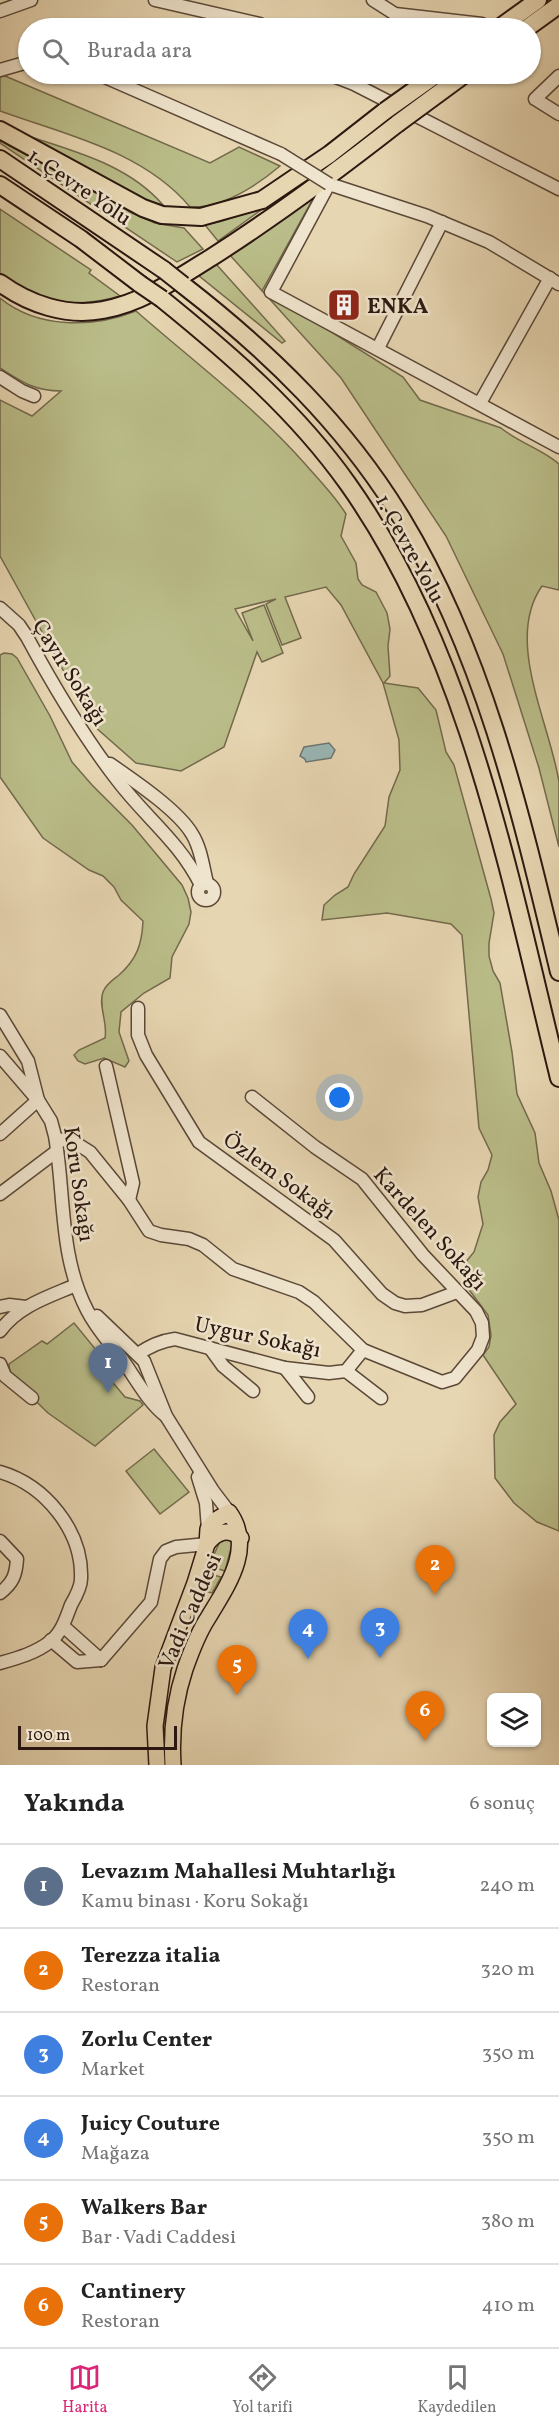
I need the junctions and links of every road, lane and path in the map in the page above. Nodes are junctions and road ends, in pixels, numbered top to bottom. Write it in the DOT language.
graph roads {
  1 [pos="31,0"];
  2 [pos="155,0"];
  3 [pos="373,0"];
  4 [pos="538,0"];
  5 [pos="559,5"];
  6 [pos="0,11"];
  7 [pos="237,18"];
  8 [pos="427,18"];
  9 [pos="505,18"];
  10 [pos="540,18"];
  11 [pos="18,65"];
  12 [pos="0,70"];
  13 [pos="559,76"];
  14 [pos="121,84"];
  15 [pos="354,84"];
  16 [pos="423,84"];
  17 [pos="451,84"];
  18 [pos="559,114"];
  19 [pos="0,130"];
  20 [pos="0,159"];
  21 [pos="329,184"];
  22 [pos="0,185"];
  23 [pos="559,189"];
  24 [pos="442,222"];
  25 [pos="555,281"];
  26 [pos="0,282"];
  27 [pos="378,348"];
  28 [pos="0,377"];
  29 [pos="34,396"];
  30 [pos="480,403"];
  31 [pos="559,447"];
  32 [pos="0,608"];
  33 [pos="104,760"];
  34 [pos="559,972"];
  35 [pos="138,1008"];
  36 [pos="0,1015"];
  37 [pos="0,1056"];
  38 [pos="106,1066"];
  39 [pos="559,1078"];
  40 [pos="252,1097"];
  41 [pos="38,1100"];
  42 [pos="0,1134"];
  43 [pos="56,1145"];
  44 [pos="0,1194"];
  45 [pos="129,1200"];
  46 [pos="76,1285"];
  47 [pos="457,1292"];
  48 [pos="81,1298"];
  49 [pos="0,1307"];
  50 [pos="26,1307"];
  51 [pos="0,1331"];
  52 [pos="210,1348"];
  53 [pos="363,1350"];
  54 [pos="137,1354"];
  55 [pos="123,1361"];
  56 [pos="0,1364"];
  57 [pos="147,1368"];
  58 [pos="285,1368"];
  59 [pos="346,1371"];
  60 [pos="133,1376"];
  61 [pos="253,1392"];
  62 [pos="308,1397"];
  63 [pos="32,1398"];
  64 [pos="381,1398"];
  65 [pos="166,1416"];
  66 [pos="192,1458"];
  67 [pos="0,1472"];
  68 [pos="230,1512"];
  69 [pos="207,1537"];
  70 [pos="241,1538"];
  71 [pos="0,1541"];
  72 [pos="0,1593"];
  73 [pos="63,1626"];
  74 [pos="51,1640"];
  75 [pos="101,1660"];
  76 [pos="0,1663"];
  77 [pos="157,1765"];
  78 [pos="172,1765"];
  1 -- 6 [label="street"];
  2 -- 7 [label="street"];
  3 -- 8 [label="street"];
  4 -- 9 [label="highway"];
  5 -- 10 [label="highway"];
  11 -- 12 [label="street"];
  13 -- 18 [label="street"];
  14 -- 21 [label="street, bridge"];
  15 -- 23 [label="street"];
  16 -- 19 [label="highway, bridge"];
  17 -- 26 [label="highway, bridge"];
  20 -- 34 [label="highway, 1. Çevre Yolu, bridge"];
  21 -- 24 [label="street"];
  21 -- 27 [label="street"];
  22 -- 39 [label="highway, 1. Çevre Yolu, bridge"];
  24 -- 25 [label="street"];
  24 -- 27 [label="street"];
  25 -- 30 [label="street"];
  27 -- 30 [label="street"];
  28 -- 29 [label="street"];
  30 -- 31 [label="street"];
  32 -- 33 [label="street, Çayır Sokağı"];
  33 -- 33 [label="street, Çayır Sokağı"];
  35 -- 47 [label="street, Özlem Sokağı"];
  36 -- 41 [label="street, Koru Sokağı"];
  37 -- 41 [label="street"];
  38 -- 45 [label="street"];
  40 -- 47 [label="street, Kardelen Sokağı"];
  41 -- 42 [label="street"];
  41 -- 43 [label="street, Koru Sokağı"];
  43 -- 44 [label="street"];
  43 -- 45 [label="street"];
  43 -- 46 [label="street, Koru Sokağı"];
  45 -- 53 [label="street"];
  46 -- 48 [label="street, Koru Sokağı"];
  46 -- 50 [label="street"];
  47 -- 53 [label="street, Kardelen Sokağı"];
  48 -- 54 [label="street, Koru Sokağı"];
  48 -- 55 [label="street, Koru Sokağı"];
  49 -- 50 [label="street"];
  50 -- 51 [label="street"];
  52 -- 54 [label="street, Uygur Sokağı"];
  52 -- 58 [label="street, Uygur Sokağı"];
  52 -- 61 [label="street"];
  53 -- 59 [label="street, Uygur Sokağı"];
  54 -- 55 [label="street, Uygur Sokağı"];
  54 -- 57 [label="street, Koru Sokağı"];
  55 -- 60 [label="street, Koru Sokağı"];
  56 -- 63 [label="street"];
  57 -- 60 [label="street"];
  57 -- 65 [label="street, Koru Sokağı"];
  58 -- 59 [label="street, Uygur Sokağı"];
  58 -- 62 [label="street"];
  59 -- 64 [label="street"];
  60 -- 65 [label="street, Koru Sokağı"];
  65 -- 66 [label="street, Koru Sokağı"];
  66 -- 68 [label="street, Koru Sokağı"];
  66 -- 69 [label="street, Koru Sokağı"];
  67 -- 73 [label="street"];
  68 -- 69 [label="main road"];
  68 -- 70 [label="main road, Vadi Caddesi"];
  69 -- 70 [label="main road"];
  69 -- 75 [label="street"];
  69 -- 77 [label="main road, Vadi Caddesi"];
  70 -- 78 [label="main road, Vadi Caddesi"];
  71 -- 72 [label="street"];
  73 -- 74 [label="street"];
  73 -- 75 [label="street"];
  74 -- 75 [label="street"];
  74 -- 76 [label="street"];
}
